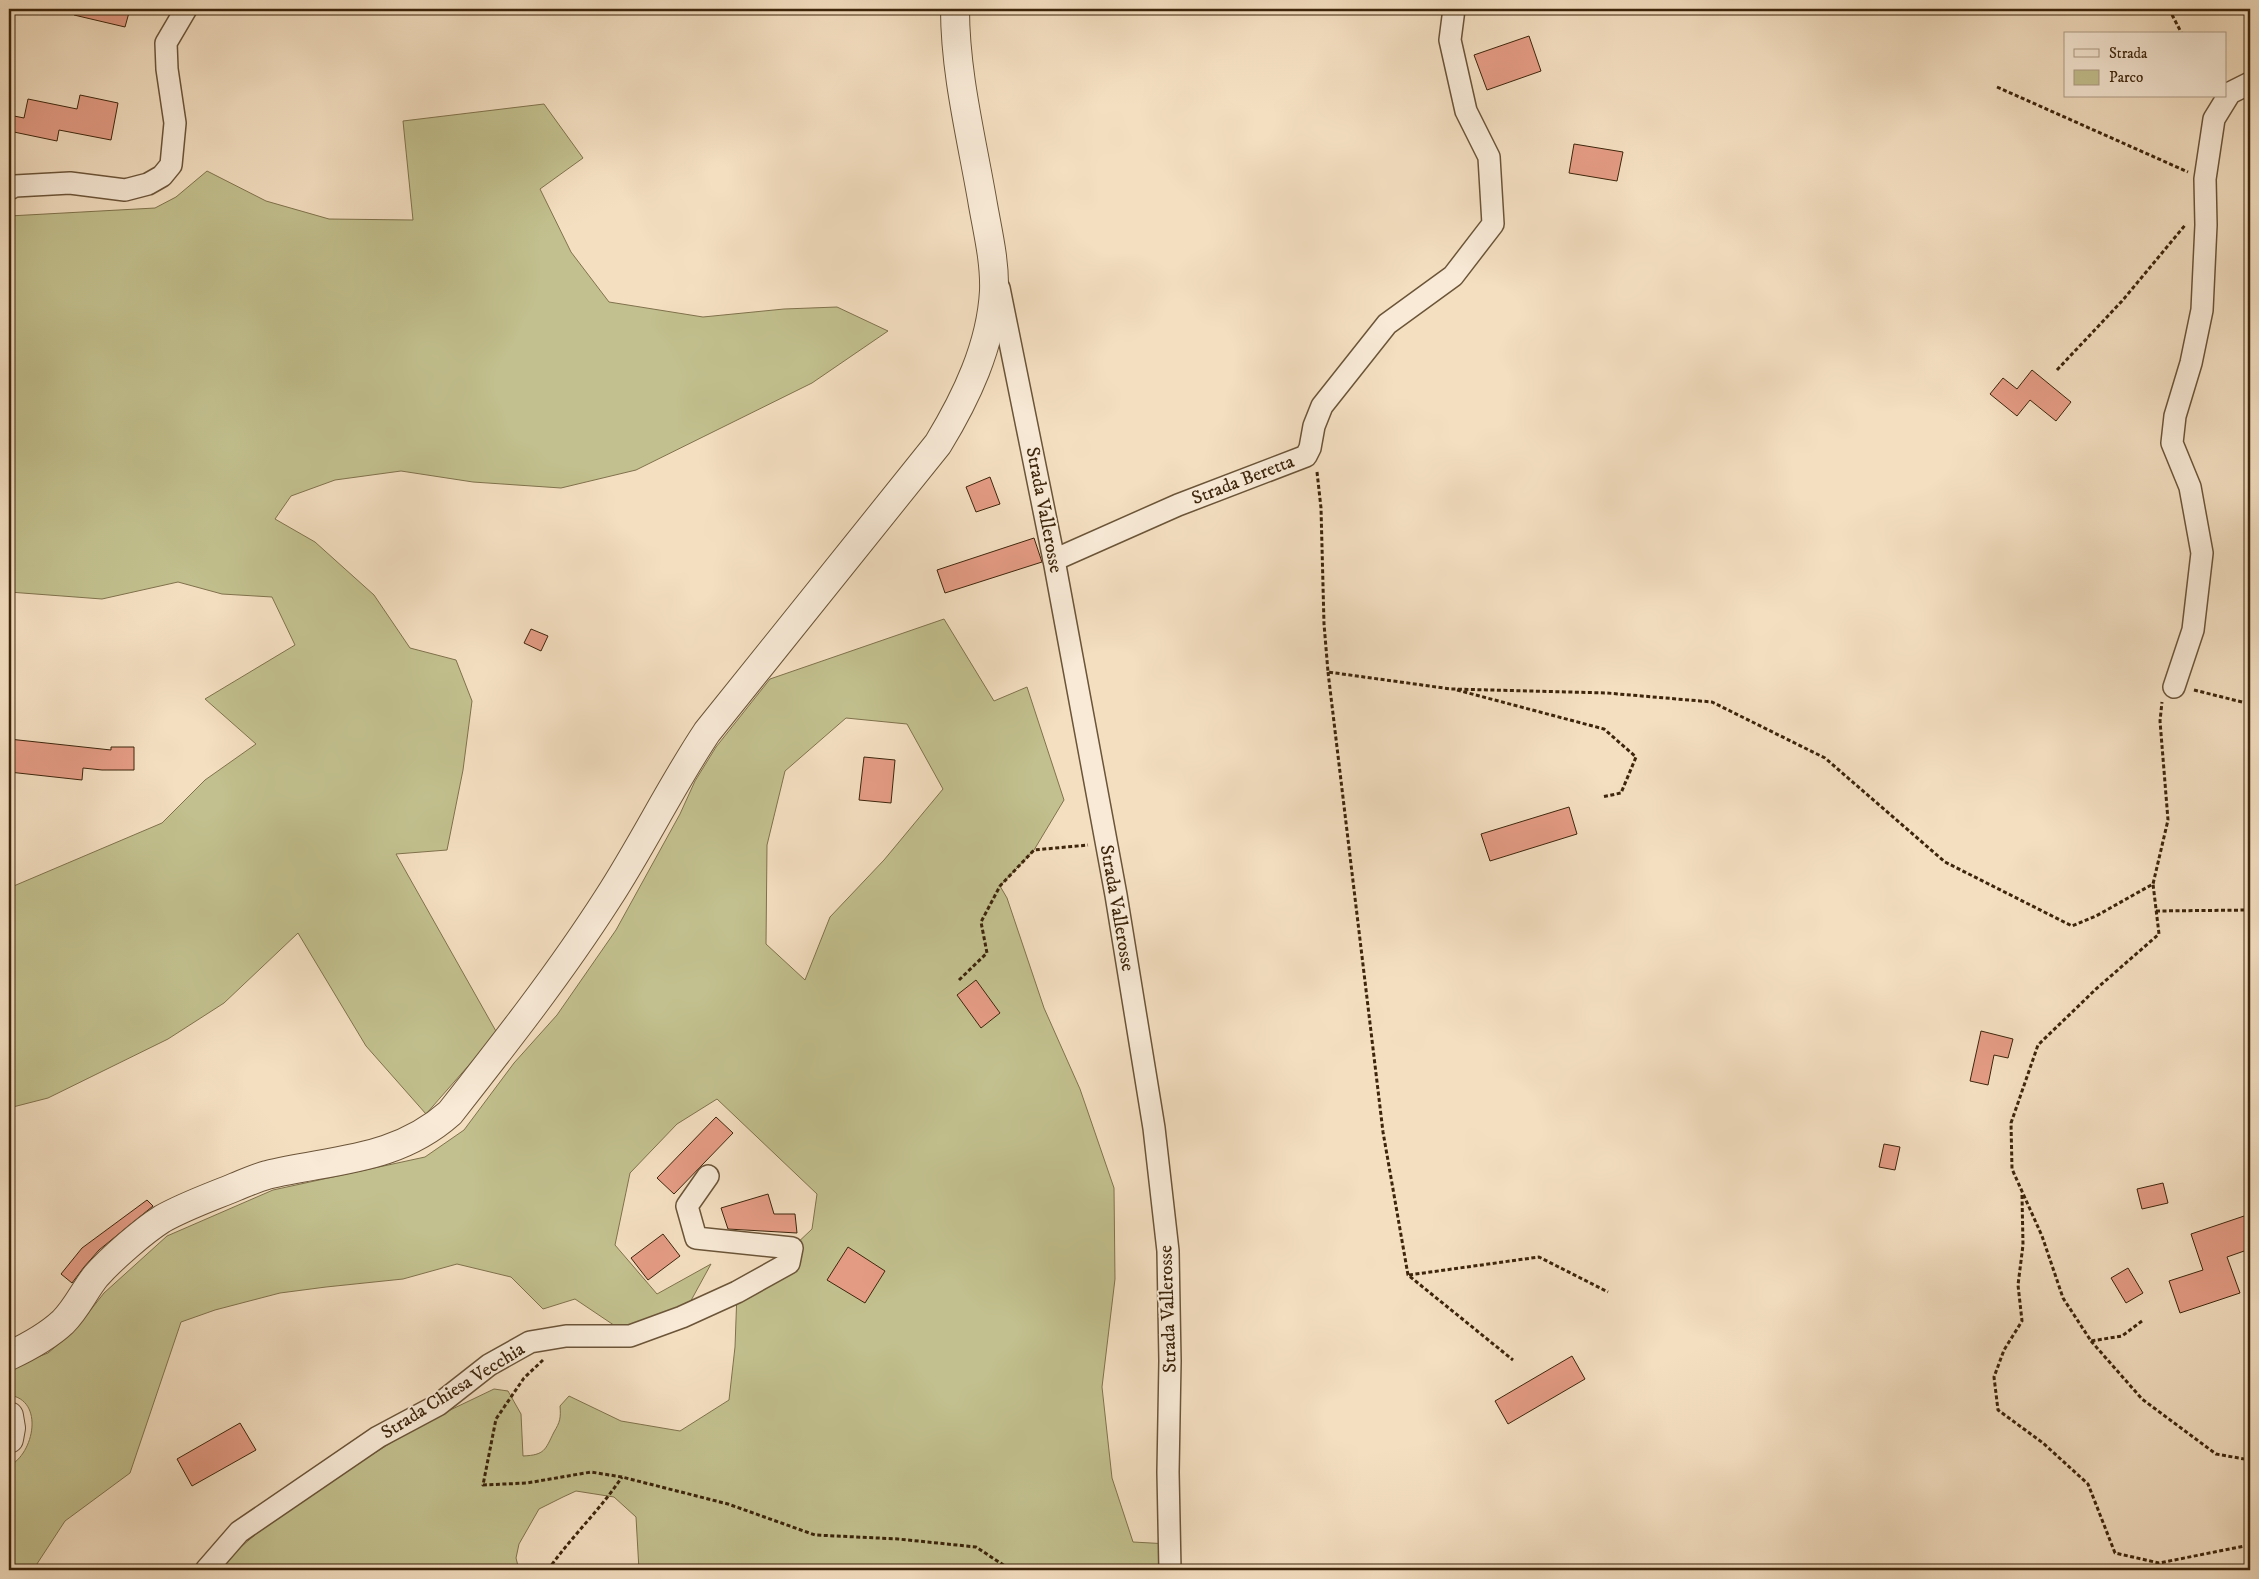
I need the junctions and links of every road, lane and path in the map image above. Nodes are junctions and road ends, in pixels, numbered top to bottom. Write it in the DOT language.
graph roads {
  1 [pos="186,9"];
  2 [pos="955,9"];
  3 [pos="1454,9"];
  4 [pos="2169,9"];
  5 [pos="2181,32"];
  6 [pos="2250,83"];
  7 [pos="1997,87"];
  8 [pos="2205,179"];
  9 [pos="9,189"];
  10 [pos="2205,200"];
  11 [pos="992,254"];
  12 [pos="2057,370"];
  13 [pos="1306,456"];
  14 [pos="1054,560"];
  15 [pos="1328,672"];
  16 [pos="2174,687"];
  17 [pos="1452,689"];
  18 [pos="2250,704"];
  19 [pos="1602,798"];
  20 [pos="1106,844"];
  21 [pos="2153,884"];
  22 [pos="2250,910"];
  23 [pos="2156,912"];
  24 [pos="959,980"];
  25 [pos="708,1176"];
  26 [pos="2022,1191"];
  27 [pos="1408,1275"];
  28 [pos="1608,1292"];
  29 [pos="2142,1321"];
  30 [pos="566,1336"];
  31 [pos="2091,1341"];
  32 [pos="9,1356"];
  33 [pos="1513,1360"];
  34 [pos="9,1416"];
  35 [pos="9,1439"];
  36 [pos="2250,1460"];
  37 [pos="622,1477"];
  38 [pos="2250,1544"];
  39 [pos="206,1570"];
  40 [pos="548,1570"];
  41 [pos="1011,1570"];
  42 [pos="1170,1570"];
  1 -- 9 [label="street"];
  2 -- 11 [label="street"];
  3 -- 13 [label="street, Strada Beretta"];
  4 -- 5 [label="path"];
  6 -- 8 [label="street"];
  7 -- 8 [label="path"];
  8 -- 10 [label="street"];
  10 -- 12 [label="path"];
  10 -- 16 [label="street"];
  11 -- 14 [label="street, Strada Vallerosse"];
  11 -- 32 [label="street"];
  13 -- 14 [label="street, Strada Beretta"];
  13 -- 15 [label="path"];
  14 -- 20 [label="street, Strada Vallerosse"];
  15 -- 17 [label="path"];
  15 -- 27 [label="path"];
  16 -- 18 [label="path"];
  16 -- 21 [label="path"];
  17 -- 19 [label="path"];
  17 -- 21 [label="path"];
  20 -- 24 [label="path"];
  20 -- 42 [label="street, Strada Vallerosse"];
  21 -- 23 [label="path"];
  22 -- 23 [label="path"];
  23 -- 26 [label="path"];
  25 -- 30 [label="street, Strada Chiesa Vecchia"];
  26 -- 31 [label="path"];
  26 -- 38 [label="path"];
  27 -- 28 [label="path"];
  27 -- 33 [label="path"];
  29 -- 31 [label="path"];
  30 -- 37 [label="path"];
  30 -- 39 [label="street, Strada Chiesa Vecchia"];
  31 -- 36 [label="path"];
  34 -- 35 [label="street"];
  37 -- 40 [label="path"];
  37 -- 41 [label="path"];
}
